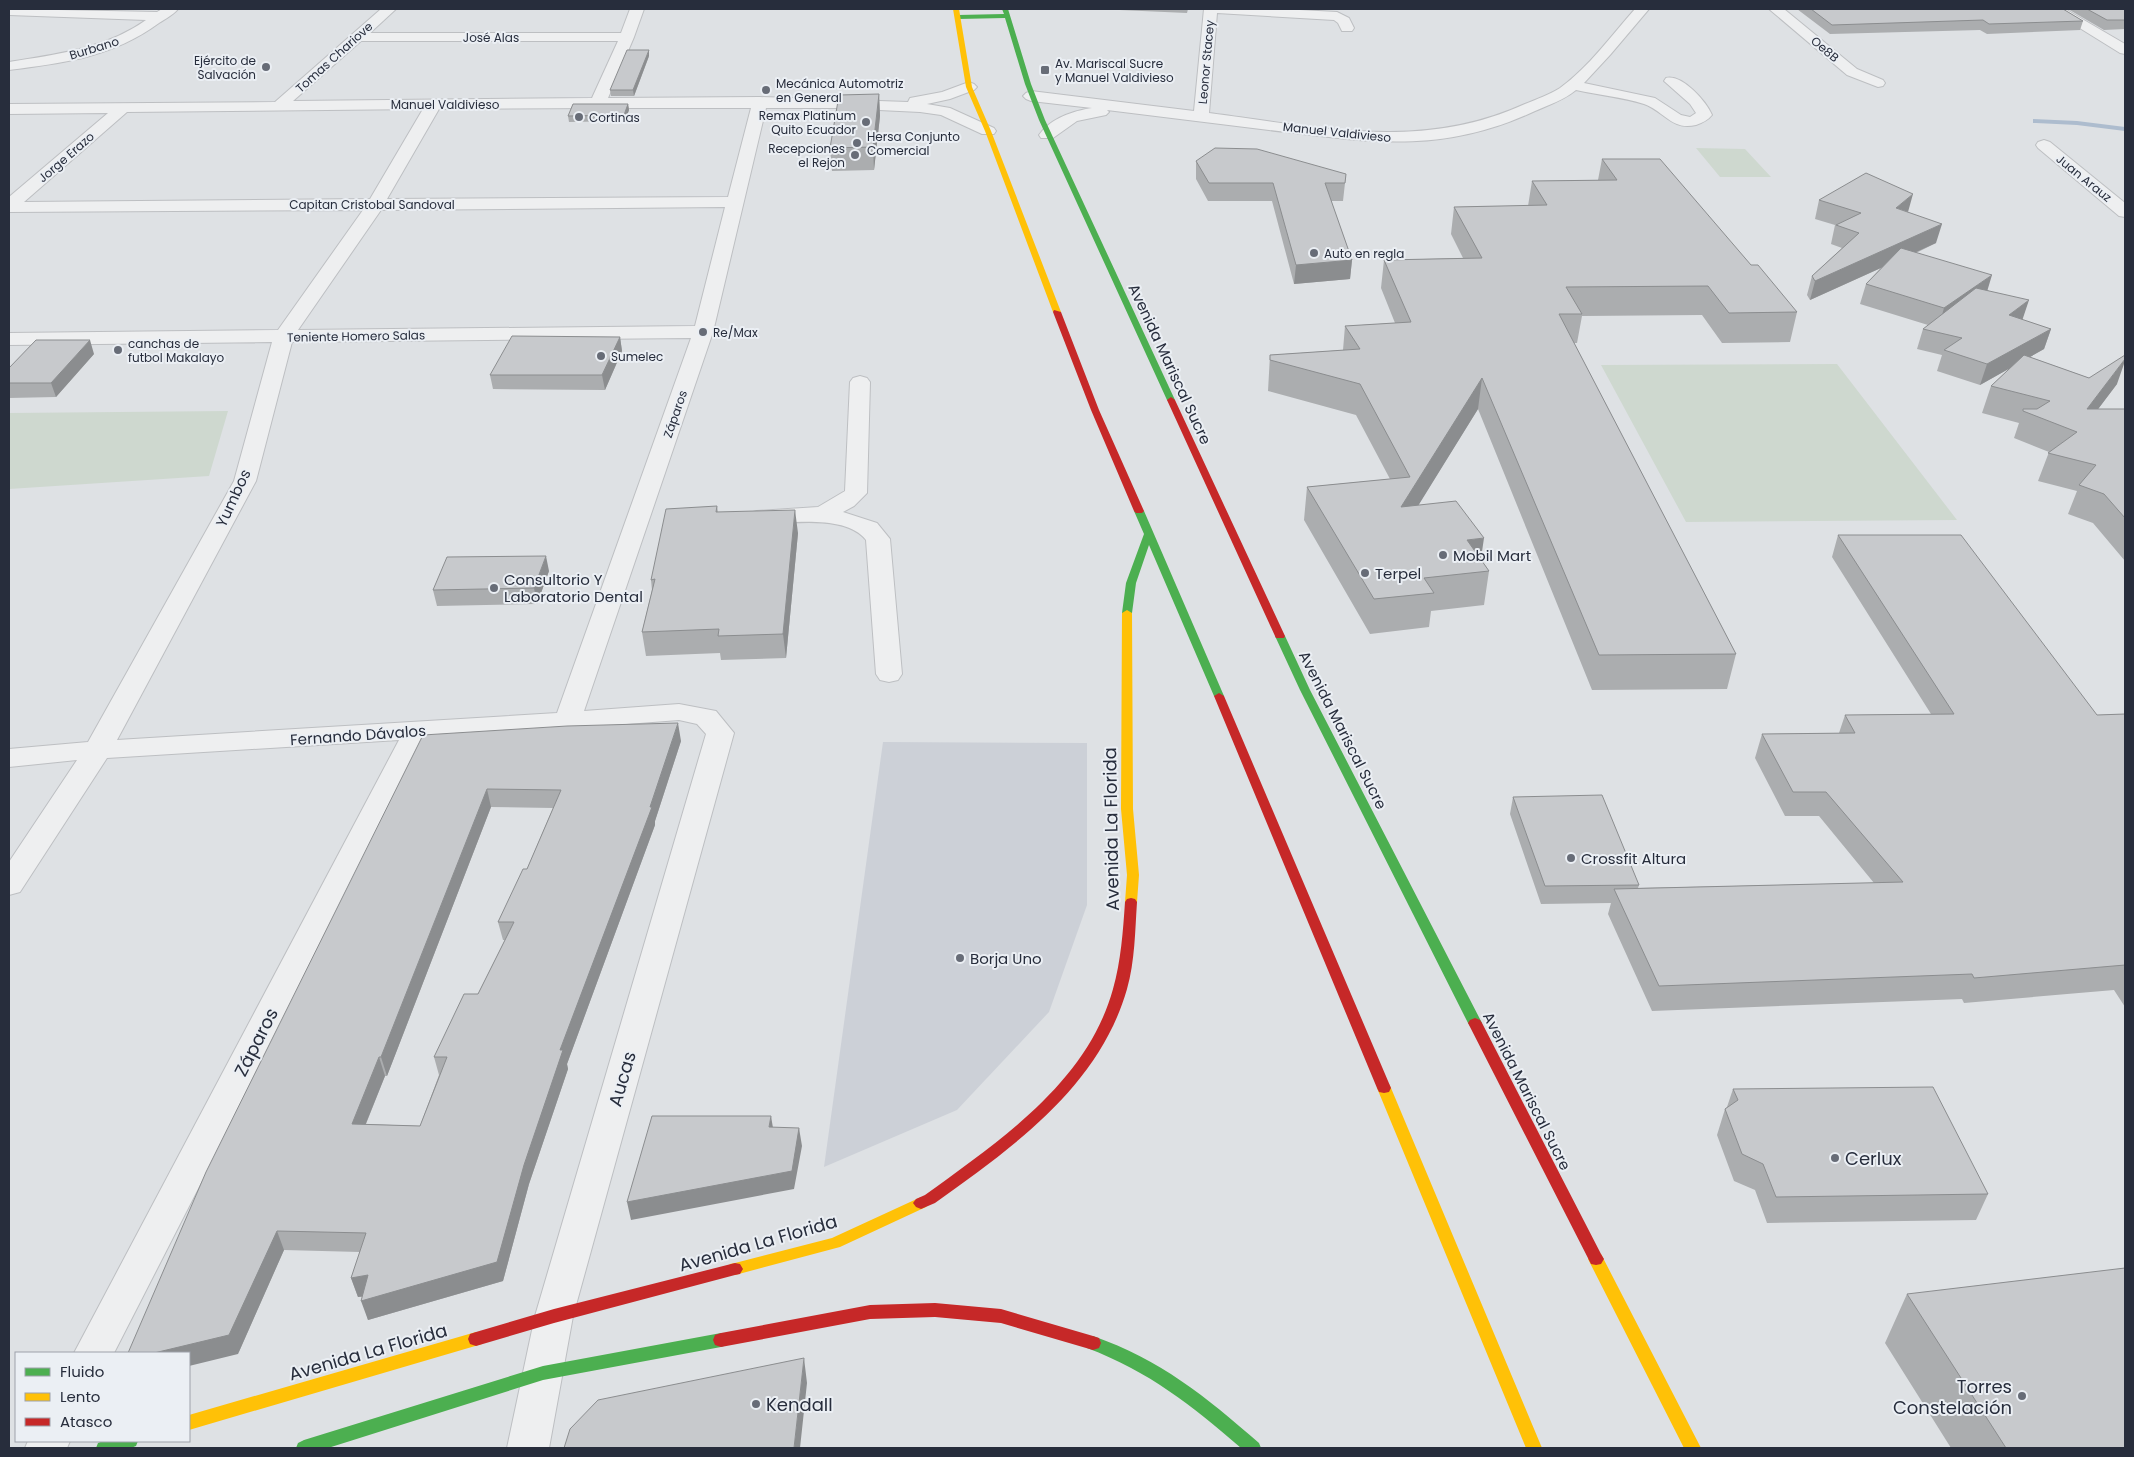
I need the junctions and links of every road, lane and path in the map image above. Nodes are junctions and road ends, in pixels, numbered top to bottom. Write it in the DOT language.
graph roads {
  1 [pos="389,9"];
  2 [pos="637,9"];
  3 [pos="1212,9"];
  4 [pos="1642,9"];
  5 [pos="1776,9"];
  6 [pos="2056,9"];
  7 [pos="9,11"];
  8 [pos="166,12"];
  9 [pos="1006,12"];
  10 [pos="957,13"];
  11 [pos="1347,28"];
  12 [pos="356,37"];
  13 [pos="627,37"];
  14 [pos="2125,50"];
  15 [pos="9,66"];
  16 [pos="1671,82"];
  17 [pos="1878,83"];
  18 [pos="1572,85"];
  19 [pos="969,87"];
  20 [pos="1031,96"];
  21 [pos="760,102"];
  22 [pos="598,103"];
  23 [pos="434,104"];
  24 [pos="882,104"];
  25 [pos="279,106"];
  26 [pos="9,108"];
  27 [pos="123,108"];
  28 [pos="1138,109"];
  29 [pos="1201,116"];
  30 [pos="988,130"];
  31 [pos="1047,135"];
  32 [pos="2044,145"];
  33 [pos="736,202"];
  34 [pos="376,204"];
  35 [pos="9,206"];
  36 [pos="2125,212"];
  37 [pos="703,332"];
  38 [pos="283,337"];
  39 [pos="9,340"];
  40 [pos="860,382"];
  41 [pos="823,514"];
  42 [pos="733,519"];
  43 [pos="1148,535"];
  44 [pos="889,674"];
  45 [pos="706,717"];
  46 [pos="568,719"];
  47 [pos="418,732"];
  48 [pos="98,750"];
  49 [pos="9,758"];
  50 [pos="9,885"];
  51 [pos="554,1316"];
  52 [pos="95,1352"];
  53 [pos="543,1372"];
  54 [pos="190,1423"];
  55 [pos="126,1442"];
  56 [pos="104,1448"];
  57 [pos="304,1448"];
  58 [pos="528,1448"];
  59 [pos="1253,1448"];
  60 [pos="1534,1448"];
  61 [pos="1693,1448"];
  1 -- 12 [label="street, Tomas Chariove"];
  2 -- 13 [label="street"];
  3 -- 11 [label="street"];
  3 -- 29 [label="street, Leonor Stacey"];
  4 -- 18 [label="street, Manuel Valdivieso"];
  5 -- 17 [label="street, Oe8B"];
  6 -- 14 [label="street"];
  7 -- 8 [label="street"];
  8 -- 15 [label="street, Burbano"];
  9 -- 10 [label="main road"];
  9 -- 20 [label="main road, Avenida Mariscal Sucre"];
  10 -- 19 [label="main road"];
  12 -- 13 [label="street, José Alas"];
  12 -- 25 [label="street, Tomas Chariove"];
  13 -- 22 [label="street"];
  16 -- 18 [label="street"];
  18 -- 29 [label="street, Manuel Valdivieso"];
  19 -- 24 [label="street, Manuel Valdivieso"];
  19 -- 30 [label="main road"];
  20 -- 28 [label="street, Manuel Valdivieso"];
  20 -- 31 [label="main road, Avenida Mariscal Sucre"];
  21 -- 22 [label="street, Manuel Valdivieso"];
  21 -- 24 [label="street, Manuel Valdivieso"];
  21 -- 33 [label="street, Záparos"];
  22 -- 23 [label="street, Manuel Valdivieso"];
  23 -- 25 [label="street, Manuel Valdivieso"];
  23 -- 34 [label="street, Yumbos"];
  24 -- 30 [label="street, Manuel Valdivieso"];
  25 -- 27 [label="street, Manuel Valdivieso"];
  26 -- 27 [label="street, Manuel Valdivieso"];
  27 -- 35 [label="street, Jorge Erazo"];
  28 -- 29 [label="street, Manuel Valdivieso"];
  28 -- 31 [label="street, Manuel Valdivieso"];
  30 -- 43 [label="main road"];
  31 -- 61 [label="main road, Avenida Mariscal Sucre"];
  32 -- 36 [label="street, Juan Arauz"];
  33 -- 34 [label="street, Capitan Cristobal Sandoval"];
  33 -- 37 [label="street, Záparos"];
  34 -- 35 [label="street, Capitan Cristobal Sandoval"];
  34 -- 38 [label="street, Yumbos"];
  37 -- 38 [label="street, Teniente Homero Salas"];
  37 -- 46 [label="street, Záparos"];
  38 -- 39 [label="street, Teniente Homero Salas"];
  38 -- 48 [label="street, Yumbos"];
  40 -- 41 [label="street"];
  41 -- 42 [label="street"];
  41 -- 44 [label="street"];
  43 -- 51 [label="main road, Avenida La Florida"];
  43 -- 60 [label="main road"];
  45 -- 46 [label="street, Fernando Dávalos"];
  45 -- 51 [label="street, Aucas"];
  46 -- 47 [label="street, Fernando Dávalos"];
  47 -- 48 [label="street, Fernando Dávalos"];
  47 -- 52 [label="street, Záparos"];
  48 -- 49 [label="street, Fernando Dávalos"];
  48 -- 50 [label="street, Yumbos"];
  51 -- 53 [label="street, Aucas"];
  51 -- 54 [label="main road, Avenida La Florida"];
  53 -- 57 [label="main road"];
  53 -- 58 [label="street, Aucas"];
  53 -- 59 [label="main road"];
  55 -- 56 [label="main road"];
}
